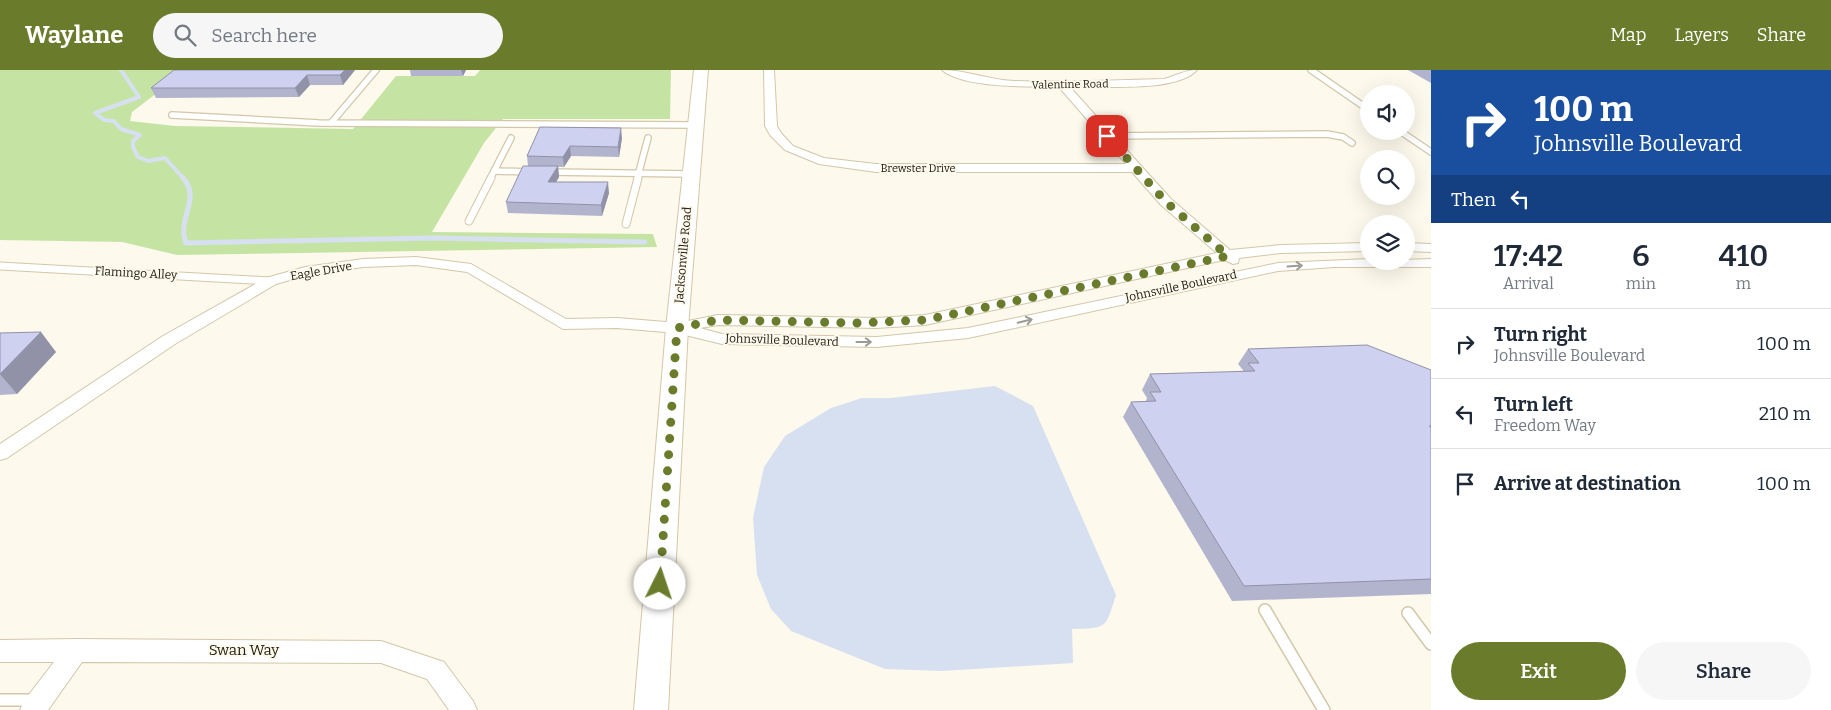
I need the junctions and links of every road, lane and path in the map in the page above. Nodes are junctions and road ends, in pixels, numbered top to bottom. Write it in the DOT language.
graph roads {
  1 [pos="376,70"];
  2 [pos="701,70"];
  3 [pos="769,70"];
  4 [pos="948,70"];
  5 [pos="1192,70"];
  6 [pos="1311,70"];
  7 [pos="1062,85"];
  8 [pos="1360,104"];
  9 [pos="172,115"];
  10 [pos="331,123"];
  11 [pos="695,124"];
  12 [pos="1107,136"];
  13 [pos="511,138"];
  14 [pos="648,138"];
  15 [pos="1413,140"];
  16 [pos="1352,143"];
  17 [pos="1431,152"];
  18 [pos="1136,168"];
  19 [pos="494,171"];
  20 [pos="640,173"];
  21 [pos="690,174"];
  22 [pos="469,221"];
  23 [pos="626,224"];
  24 [pos="1360,247"];
  25 [pos="1415,247"];
  26 [pos="1431,248"];
  27 [pos="1228,256"];
  28 [pos="1431,263"];
  29 [pos="0,266"];
  30 [pos="1247,272"];
  31 [pos="271,281"];
  32 [pos="677,328"];
  33 [pos="0,453"];
  34 [pos="1265,610"];
  35 [pos="1408,613"];
  36 [pos="1431,644"];
  37 [pos="77,650"];
  38 [pos="0,651"];
  39 [pos="0,700"];
  40 [pos="36,705"];
  41 [pos="464,710"];
  42 [pos="651,710"];
  43 [pos="1324,710"];
  1 -- 10 [label="lane"];
  2 -- 11 [label="main road, Jacksonville Road"];
  3 -- 18 [label="street, Brewster Drive"];
  4 -- 7 [label="street, Valentine Road"];
  5 -- 7 [label="street, Valentine Road"];
  6 -- 8 [label="lane"];
  7 -- 12 [label="street"];
  9 -- 10 [label="lane"];
  10 -- 11 [label="lane"];
  11 -- 21 [label="main road, Jacksonville Road"];
  12 -- 16 [label="lane"];
  12 -- 18 [label="street"];
  13 -- 19 [label="lane"];
  14 -- 20 [label="lane"];
  15 -- 17 [label="lane"];
  18 -- 27 [label="street"];
  19 -- 20 [label="lane"];
  19 -- 22 [label="lane"];
  20 -- 21 [label="lane"];
  20 -- 23 [label="lane"];
  21 -- 32 [label="main road, Jacksonville Road"];
  24 -- 27 [label="street, Johnsville Boulevard"];
  25 -- 26 [label="street"];
  27 -- 30 [label="street"];
  27 -- 32 [label="street, Johnsville Boulevard"];
  30 -- 28 [label="street, Johnsville Boulevard, one-way"];
  29 -- 31 [label="lane, Flamingo Alley"];
  32 -- 30 [label="street, Johnsville Boulevard, one-way"];
  31 -- 32 [label="street, Eagle Drive"];
  31 -- 33 [label="street, Eagle Drive"];
  32 -- 42 [label="main road, Jacksonville Road"];
  34 -- 43 [label="lane"];
  35 -- 36 [label="lane"];
  37 -- 38 [label="street, Swan Way"];
  37 -- 40 [label="street"];
  37 -- 41 [label="street, Swan Way"];
  39 -- 40 [label="lane"];
}
